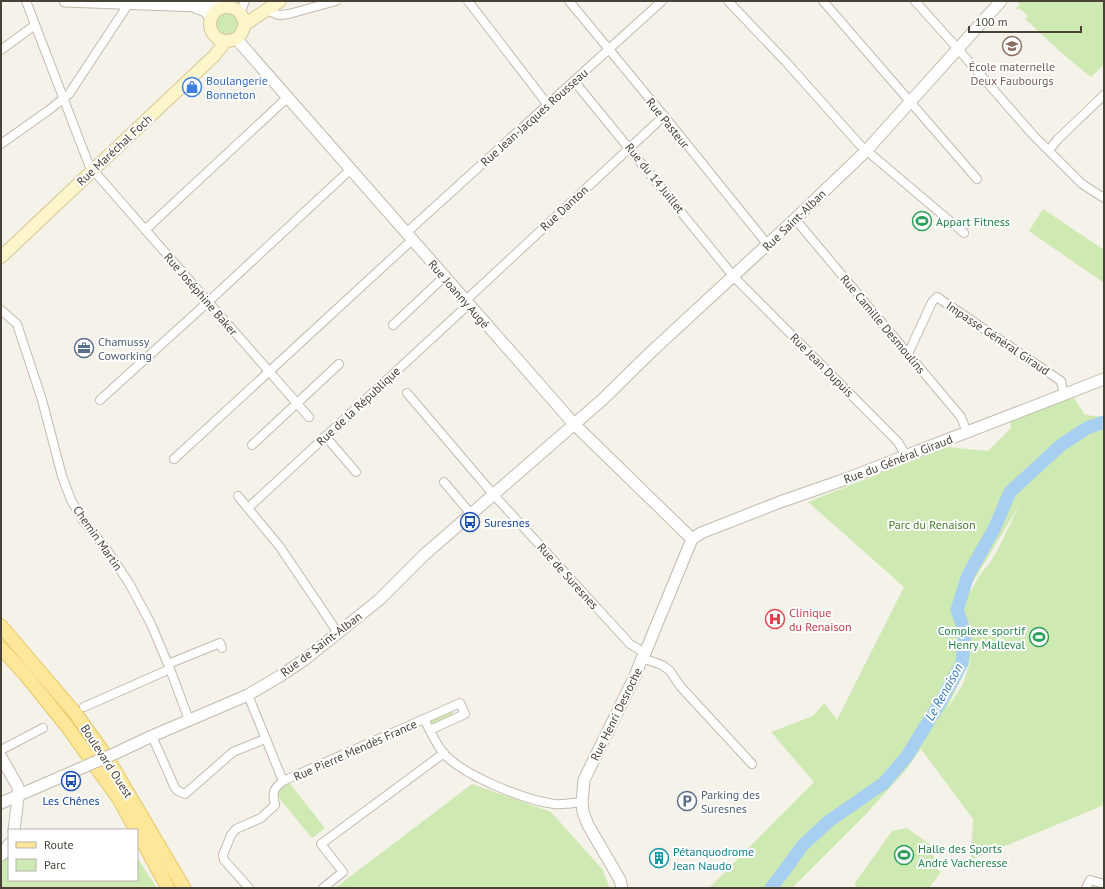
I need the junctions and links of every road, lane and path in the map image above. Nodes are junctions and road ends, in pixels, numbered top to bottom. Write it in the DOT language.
graph roads {
  1 [pos="26,1"];
  2 [pos="65,1"];
  3 [pos="245,1"];
  4 [pos="280,1"];
  5 [pos="336,1"];
  6 [pos="468,1"];
  7 [pos="569,1"];
  8 [pos="662,1"];
  9 [pos="728,1"];
  10 [pos="823,1"];
  11 [pos="915,1"];
  12 [pos="1001,1"];
  13 [pos="98,2"];
  14 [pos="129,3"];
  15 [pos="190,6"];
  16 [pos="225,8"];
  17 [pos="266,10"];
  18 [pos="211,18"];
  19 [pos="242,19"];
  20 [pos="35,25"];
  21 [pos="232,40"];
  22 [pos="958,49"];
  23 [pos="1,50"];
  24 [pos="608,50"];
  25 [pos="574,81"];
  26 [pos="1104,95"];
  27 [pos="288,97"];
  28 [pos="64,99"];
  29 [pos="910,102"];
  30 [pos="548,105"];
  31 [pos="664,116"];
  32 [pos="1,144"];
  33 [pos="630,148"];
  34 [pos="866,150"];
  35 [pos="1049,150"];
  36 [pos="351,169"];
  37 [pos="92,170"];
  38 [pos="977,179"];
  39 [pos="1104,198"];
  40 [pos="795,219"];
  41 [pos="145,230"];
  42 [pos="964,233"];
  43 [pos="409,236"];
  44 [pos="768,245"];
  45 [pos="1,257"];
  46 [pos="444,277"];
  47 [pos="734,277"];
  48 [pos="208,302"];
  49 [pos="467,303"];
  50 [pos="1,310"];
  51 [pos="393,324"];
  52 [pos="908,354"];
  53 [pos="339,364"];
  54 [pos="268,371"];
  55 [pos="1104,379"];
  56 [pos="407,393"];
  57 [pos="1064,395"];
  58 [pos="100,400"];
  59 [pos="297,403"];
  60 [pos="309,417"];
  61 [pos="574,424"];
  62 [pos="967,432"];
  63 [pos="325,436"];
  64 [pos="252,445"];
  65 [pos="906,456"];
  66 [pos="174,459"];
  67 [pos="356,472"];
  68 [pos="444,482"];
  69 [pos="493,494"];
  70 [pos="238,496"];
  71 [pos="248,508"];
  72 [pos="471,514"];
  73 [pos="692,539"];
  74 [pos="1,626"];
  75 [pos="338,633"];
  76 [pos="1,648"];
  77 [pos="222,648"];
  78 [pos="644,656"];
  79 [pos="169,666"];
  80 [pos="248,695"];
  81 [pos="84,707"];
  82 [pos="424,719"];
  83 [pos="189,720"];
  84 [pos="43,728"];
  85 [pos="430,730"];
  86 [pos="152,736"];
  87 [pos="265,739"];
  88 [pos="1,750"];
  89 [pos="444,753"];
  90 [pos="1,757"];
  91 [pos="752,764"];
  92 [pos="283,781"];
  93 [pos="18,795"];
  94 [pos="1,802"];
  95 [pos="582,802"];
  96 [pos="14,829"];
  97 [pos="136,829"];
  98 [pos="138,833"];
  99 [pos="8,846"];
  100 [pos="1,855"];
  101 [pos="1104,884"];
  102 [pos="168,888"];
  103 [pos="184,888"];
  104 [pos="249,888"];
  105 [pos="323,888"];
  106 [pos="622,888"];
  107 [pos="1086,888"];
  1 -- 20 [label="street, Rue Joséphine Baker"];
  2 -- 13 [label="street"];
  3 -- 19 [label="street"];
  4 -- 17 [label="main road"];
  5 -- 17 [label="street"];
  6 -- 30 [label="street"];
  7 -- 24 [label="street, Rue Pasteur"];
  8 -- 24 [label="street, Rue Jean-Jacques Rousseau"];
  9 -- 34 [label="street"];
  10 -- 29 [label="street"];
  11 -- 22 [label="street"];
  12 -- 22 [label="street, Rue Saint-Alban"];
  13 -- 14 [label="street"];
  14 -- 15 [label="street"];
  14 -- 28 [label="street"];
  15 -- 16 [label="street"];
  15 -- 18 [label="street"];
  16 -- 18 [label="main road"];
  16 -- 19 [label="main road"];
  17 -- 19 [label="main road"];
  18 -- 21 [label="main road"];
  19 -- 21 [label="main road"];
  20 -- 23 [label="street"];
  20 -- 28 [label="street, Rue Joséphine Baker"];
  21 -- 27 [label="street, Rue Joanny Augé"];
  21 -- 37 [label="main road, Rue Maréchal Foch"];
  22 -- 29 [label="street, Rue Saint-Alban"];
  22 -- 35 [label="street"];
  24 -- 25 [label="street, Rue Jean-Jacques Rousseau"];
  24 -- 31 [label="street, Rue Pasteur"];
  25 -- 30 [label="street, Rue Jean-Jacques Rousseau"];
  25 -- 33 [label="street, Rue du 14 Juillet"];
  26 -- 35 [label="street"];
  27 -- 36 [label="street, Rue Joanny Augé"];
  27 -- 41 [label="street"];
  28 -- 32 [label="street"];
  28 -- 37 [label="street, Rue Joséphine Baker"];
  29 -- 34 [label="street, Rue Saint-Alban"];
  29 -- 38 [label="street"];
  30 -- 43 [label="street, Rue Jean-Jacques Rousseau"];
  31 -- 33 [label="street, Rue Danton"];
  31 -- 44 [label="street, Rue Pasteur"];
  33 -- 47 [label="street, Rue du 14 Juillet"];
  33 -- 49 [label="street, Rue Danton"];
  34 -- 40 [label="street, Rue Saint-Alban"];
  34 -- 42 [label="street"];
  35 -- 39 [label="street"];
  36 -- 43 [label="street, Rue Joanny Augé"];
  36 -- 48 [label="street"];
  37 -- 41 [label="street, Rue Joséphine Baker"];
  37 -- 45 [label="main road, Rue Maréchal Foch"];
  40 -- 44 [label="street, Rue Saint-Alban"];
  40 -- 52 [label="street, Rue Camille Desmoulins"];
  41 -- 48 [label="street, Rue Joséphine Baker"];
  43 -- 46 [label="street, Rue Joanny Augé"];
  43 -- 54 [label="street, Rue Jean-Jacques Rousseau"];
  44 -- 47 [label="street, Rue Saint-Alban"];
  46 -- 49 [label="street, Rue Joanny Augé"];
  46 -- 51 [label="street"];
  47 -- 61 [label="street, Rue Saint-Alban"];
  47 -- 65 [label="street, Rue Jean Dupuis"];
  48 -- 54 [label="street, Rue Joséphine Baker"];
  48 -- 58 [label="street"];
  49 -- 61 [label="street, Rue Joanny Augé"];
  49 -- 63 [label="street, Rue de la République"];
  50 -- 79 [label="street, Chemin Martin"];
  52 -- 57 [label="street, Impasse Général Giraud"];
  52 -- 62 [label="street, Rue Camille Desmoulins"];
  53 -- 59 [label="street"];
  54 -- 59 [label="street, Rue Joséphine Baker"];
  54 -- 66 [label="street, Rue Jean-Jacques Rousseau"];
  55 -- 57 [label="street, Rue du Général Giraud"];
  56 -- 69 [label="street, Rue de Suresnes"];
  57 -- 62 [label="street, Rue du Général Giraud"];
  59 -- 60 [label="street, Rue Joséphine Baker"];
  59 -- 64 [label="street"];
  61 -- 69 [label="street, Rue de Saint-Alban"];
  61 -- 73 [label="street, Rue Joanny Augé"];
  62 -- 65 [label="street, Rue du Général Giraud"];
  63 -- 67 [label="street"];
  63 -- 71 [label="street, Rue de la République"];
  65 -- 73 [label="street, Rue du Général Giraud"];
  68 -- 72 [label="street"];
  69 -- 72 [label="street, Rue de Saint-Alban"];
  69 -- 78 [label="street, Rue de Suresnes"];
  70 -- 71 [label="street"];
  71 -- 75 [label="street"];
  72 -- 75 [label="street, Rue de Saint-Alban"];
  73 -- 78 [label="street, Rue Henri Desroche"];
  74 -- 103 [label="main road, Boulevard Ouest"];
  75 -- 80 [label="street, Rue de Saint-Alban"];
  76 -- 97 [label="main road, Boulevard Ouest"];
  77 -- 79 [label="street"];
  78 -- 91 [label="street, Rue de Suresnes"];
  78 -- 95 [label="street, Rue Henri Desroche"];
  79 -- 81 [label="street"];
  79 -- 83 [label="street, Chemin Martin"];
  80 -- 83 [label="street, Rue de Saint-Alban"];
  80 -- 87 [label="street, Rue Pierre Mendès France"];
  82 -- 85 [label="street, Rue Pierre Mendès France"];
  82 -- 85 [label="street, Rue Pierre Mendès France"];
  82 -- 92 [label="street, Rue Pierre Mendès France"];
  83 -- 86 [label="street, Rue de Saint-Alban"];
  84 -- 88 [label="street"];
  85 -- 89 [label="street, Rue Pierre Mendès France"];
  86 -- 87 [label="street"];
  86 -- 93 [label="street, Rue de Saint-Alban, bridge"];
  87 -- 92 [label="street, Rue Pierre Mendès France"];
  89 -- 95 [label="street, Rue Pierre Mendès France"];
  89 -- 105 [label="street"];
  90 -- 93 [label="street"];
  92 -- 104 [label="street"];
  93 -- 94 [label="street, Rue de Saint-Alban"];
  93 -- 96 [label="street"];
  95 -- 106 [label="street, Rue Henri Desroche"];
  98 -- 102 [label="main road, Boulevard Ouest"];
  99 -- 100 [label="street"];
  101 -- 107 [label="street"];
}
